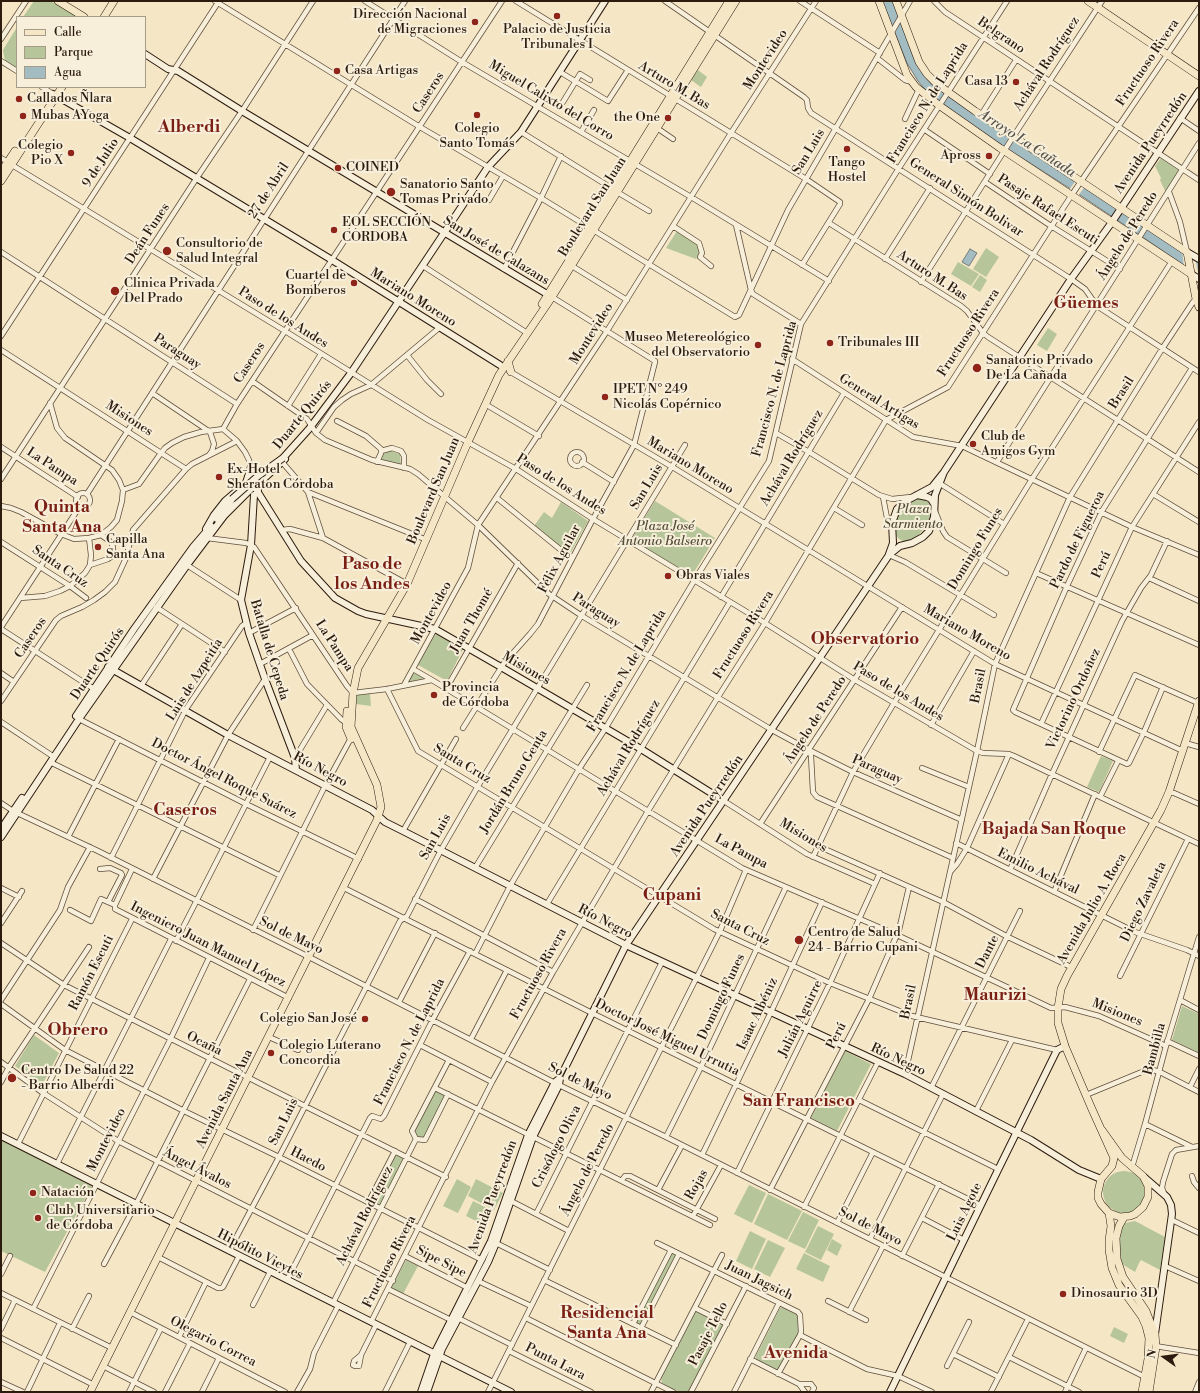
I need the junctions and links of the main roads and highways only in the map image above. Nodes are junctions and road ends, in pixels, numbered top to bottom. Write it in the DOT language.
graph roads {
  1 [pos="58,1"];
  2 [pos="114,1"];
  3 [pos="606,1"];
  4 [pos="729,1"];
  5 [pos="736,1"];
  6 [pos="878,1"];
  7 [pos="896,1"];
  8 [pos="1088,1"];
  9 [pos="82,16"];
  10 [pos="105,16"];
  11 [pos="712,34"];
  12 [pos="146,55"];
  13 [pos="1199,76"];
  14 [pos="57,88"];
  15 [pos="61,88"];
  16 [pos="1199,91"];
  17 [pos="55,95"];
  18 [pos="673,98"];
  19 [pos="7,162"];
  20 [pos="632,163"];
  21 [pos="1,173"];
  22 [pos="1,181"];
  23 [pos="1120,209"];
  24 [pos="1113,220"];
  25 [pos="591,230"];
  26 [pos="444,233"];
  27 [pos="1187,252"];
  28 [pos="1199,259"];
  29 [pos="1191,274"];
  30 [pos="1199,279"];
  31 [pos="550,296"];
  32 [pos="399,302"];
  33 [pos="1199,307"];
  34 [pos="504,365"];
  35 [pos="511,372"];
  36 [pos="466,441"];
  37 [pos="294,446"];
  38 [pos="282,460"];
  39 [pos="251,467"];
  40 [pos="944,472"];
  41 [pos="256,485"];
  42 [pos="242,487"];
  43 [pos="258,495"];
  44 [pos="914,496"];
  45 [pos="241,499"];
  46 [pos="934,506"];
  47 [pos="893,534"];
  48 [pos="205,537"];
  49 [pos="907,544"];
  50 [pos="889,555"];
  51 [pos="385,619"];
  52 [pos="111,669"];
  53 [pos="352,692"];
  54 [pos="1199,702"];
  55 [pos="296,770"];
  56 [pos="724,801"];
  57 [pos="15,812"];
  58 [pos="379,815"];
  59 [pos="1,829"];
  60 [pos="1,836"];
  61 [pos="626,945"];
  62 [pos="1066,1046"];
  63 [pos="1102,1130"];
  64 [pos="1016,1132"];
  65 [pos="1,1136"];
  66 [pos="530,1136"];
  67 [pos="1131,1167"];
  68 [pos="1106,1172"];
  69 [pos="1143,1176"];
  70 [pos="1101,1180"];
  71 [pos="1109,1213"];
  72 [pos="1124,1217"];
  73 [pos="175,1224"];
  74 [pos="493,1242"];
  75 [pos="1155,1334"];
  76 [pos="1153,1346"];
  77 [pos="437,1355"];
  78 [pos="1148,1379"];
  79 [pos="90,1392"];
  80 [pos="421,1392"];
  81 [pos="427,1392"];
  82 [pos="511,1392"];
  83 [pos="890,1392"];
  84 [pos="1142,1392"];
  85 [pos="1149,1392"];
  1 -- 9 [label="main road"];
  2 -- 10 [label="main road"];
  3 -- 26 [label="main road, Duarte Quirós"];
  4 -- 11 [label="main road, Boulevard San Juan"];
  5 -- 11 [label="main road, Boulevard San Juan"];
  6 -- 24 [label="main road"];
  7 -- 23 [label="main road"];
  8 -- 13 [label="main road"];
  11 -- 18 [label="main road, Boulevard San Juan"];
  12 -- 26 [label="main road, San José de Calazans"];
  14 -- 17 [label="main road"];
  15 -- 17 [label="main road"];
  16 -- 23 [label="main road, Avenida Pueyrredón"];
  17 -- 19 [label="main road"];
  17 -- 32 [label="main road, Mariano Moreno"];
  18 -- 20 [label="main road, Boulevard San Juan"];
  18 -- 20 [label="main road, Boulevard San Juan"];
  19 -- 21 [label="main road"];
  19 -- 22 [label="main road"];
  20 -- 25 [label="main road, Boulevard San Juan"];
  23 -- 24 [label="main road, Avenida Pueyrredón"];
  23 -- 27 [label="main road"];
  24 -- 29 [label="main road"];
  24 -- 40 [label="main road, Avenida Pueyrredón"];
  25 -- 31 [label="main road, Boulevard San Juan"];
  25 -- 31 [label="main road, Boulevard San Juan"];
  26 -- 31 [label="main road, San José de Calazans"];
  26 -- 32 [label="main road, Duarte Quirós"];
  27 -- 28 [label="main road"];
  27 -- 29 [label="main road"];
  29 -- 30 [label="main road"];
  29 -- 33 [label="main road"];
  31 -- 34 [label="main road, Boulevard San Juan"];
  31 -- 34 [label="main road, Boulevard San Juan"];
  32 -- 34 [label="main road, Mariano Moreno"];
  32 -- 37 [label="main road, Duarte Quirós"];
  34 -- 35 [label="main road"];
  34 -- 36 [label="main road, Boulevard San Juan"];
  34 -- 36 [label="main road, Boulevard San Juan"];
  36 -- 51 [label="main road, Boulevard San Juan"];
  37 -- 38 [label="main road, Duarte Quirós"];
  37 -- 41 [label="main road"];
  38 -- 41 [label="main road, Duarte Quirós"];
  38 -- 48 [label="main road, Duarte Quirós, bridge"];
  39 -- 42 [label="main road"];
  40 -- 44 [label="main road, Avenida Pueyrredón"];
  40 -- 46 [label="main road, Avenida Pueyrredón"];
  41 -- 42 [label="main road"];
  41 -- 43 [label="main road, Misiones"];
  41 -- 45 [label="main road, Duarte Quirós"];
  42 -- 48 [label="main road"];
  43 -- 45 [label="main road"];
  43 -- 51 [label="main road, Misiones"];
  43 -- 55 [label="main road, Batalla de Cepeda"];
  44 -- 46 [label="main road"];
  44 -- 47 [label="main road, Avenida Pueyrredón"];
  45 -- 48 [label="main road, Duarte Quirós"];
  46 -- 49 [label="main road, Avenida Pueyrredón"];
  47 -- 49 [label="main road"];
  47 -- 50 [label="main road, Avenida Pueyrredón"];
  48 -- 52 [label="main road, Duarte Quirós"];
  48 -- 52 [label="main road, Duarte Quirós"];
  49 -- 50 [label="main road, Avenida Pueyrredón"];
  50 -- 56 [label="main road, Avenida Pueyrredón"];
  51 -- 53 [label="main road, Boulevard San Juan"];
  51 -- 56 [label="main road, Misiones"];
  52 -- 55 [label="main road, Río Negro"];
  52 -- 57 [label="main road, Duarte Quirós"];
  52 -- 57 [label="main road, Duarte Quirós"];
  53 -- 58 [label="main road, Boulevard San Juan"];
  53 -- 58 [label="main road, Boulevard San Juan"];
  54 -- 62 [label="main road, Avenida Julio A. Roca"];
  55 -- 58 [label="main road, Río Negro"];
  56 -- 61 [label="main road, Avenida Pueyrredón"];
  57 -- 59 [label="main road, Duarte Quirós"];
  57 -- 60 [label="main road, Duarte Quirós"];
  58 -- 61 [label="main road, Río Negro"];
  58 -- 73 [label="main road, Avenida Santa Ana"];
  61 -- 64 [label="main road, Río Negro"];
  61 -- 66 [label="main road, Avenida Pueyrredón"];
  62 -- 63 [label="main road, Avenida Julio A. Roca"];
  62 -- 64 [label="main road, Luis Agote"];
  63 -- 67 [label="main road, Avenida Julio A. Roca"];
  63 -- 68 [label="main road, Avenida Julio A. Roca"];
  64 -- 70 [label="main road, Río Negro"];
  64 -- 83 [label="main road, Luis Agote"];
  65 -- 73 [label="main road, Hipólito Vieytes"];
  66 -- 74 [label="main road, Avenida Pueyrredón"];
  66 -- 74 [label="main road, Avenida Pueyrredón"];
  67 -- 68 [label="main road"];
  67 -- 69 [label="main road, Avenida Julio A. Roca"];
  68 -- 70 [label="main road, Avenida Julio A. Roca"];
  69 -- 72 [label="main road"];
  69 -- 75 [label="main road, Avenida Julio A. Roca"];
  70 -- 71 [label="main road, Avenida Julio A. Roca"];
  71 -- 72 [label="main road"];
  71 -- 76 [label="main road"];
  72 -- 75 [label="main road"];
  73 -- 77 [label="main road, Hipólito Vieytes"];
  73 -- 79 [label="main road, Avenida Santa Ana"];
  74 -- 77 [label="main road, Avenida Pueyrredón"];
  74 -- 77 [label="main road, Avenida Pueyrredón"];
  75 -- 76 [label="main road"];
  76 -- 78 [label="main road"];
  77 -- 80 [label="main road, Avenida Pueyrredón"];
  77 -- 81 [label="main road, Avenida Pueyrredón"];
  77 -- 82 [label="main road, Hipólito Vieytes"];
  78 -- 84 [label="main road"];
  78 -- 85 [label="main road"];
}
